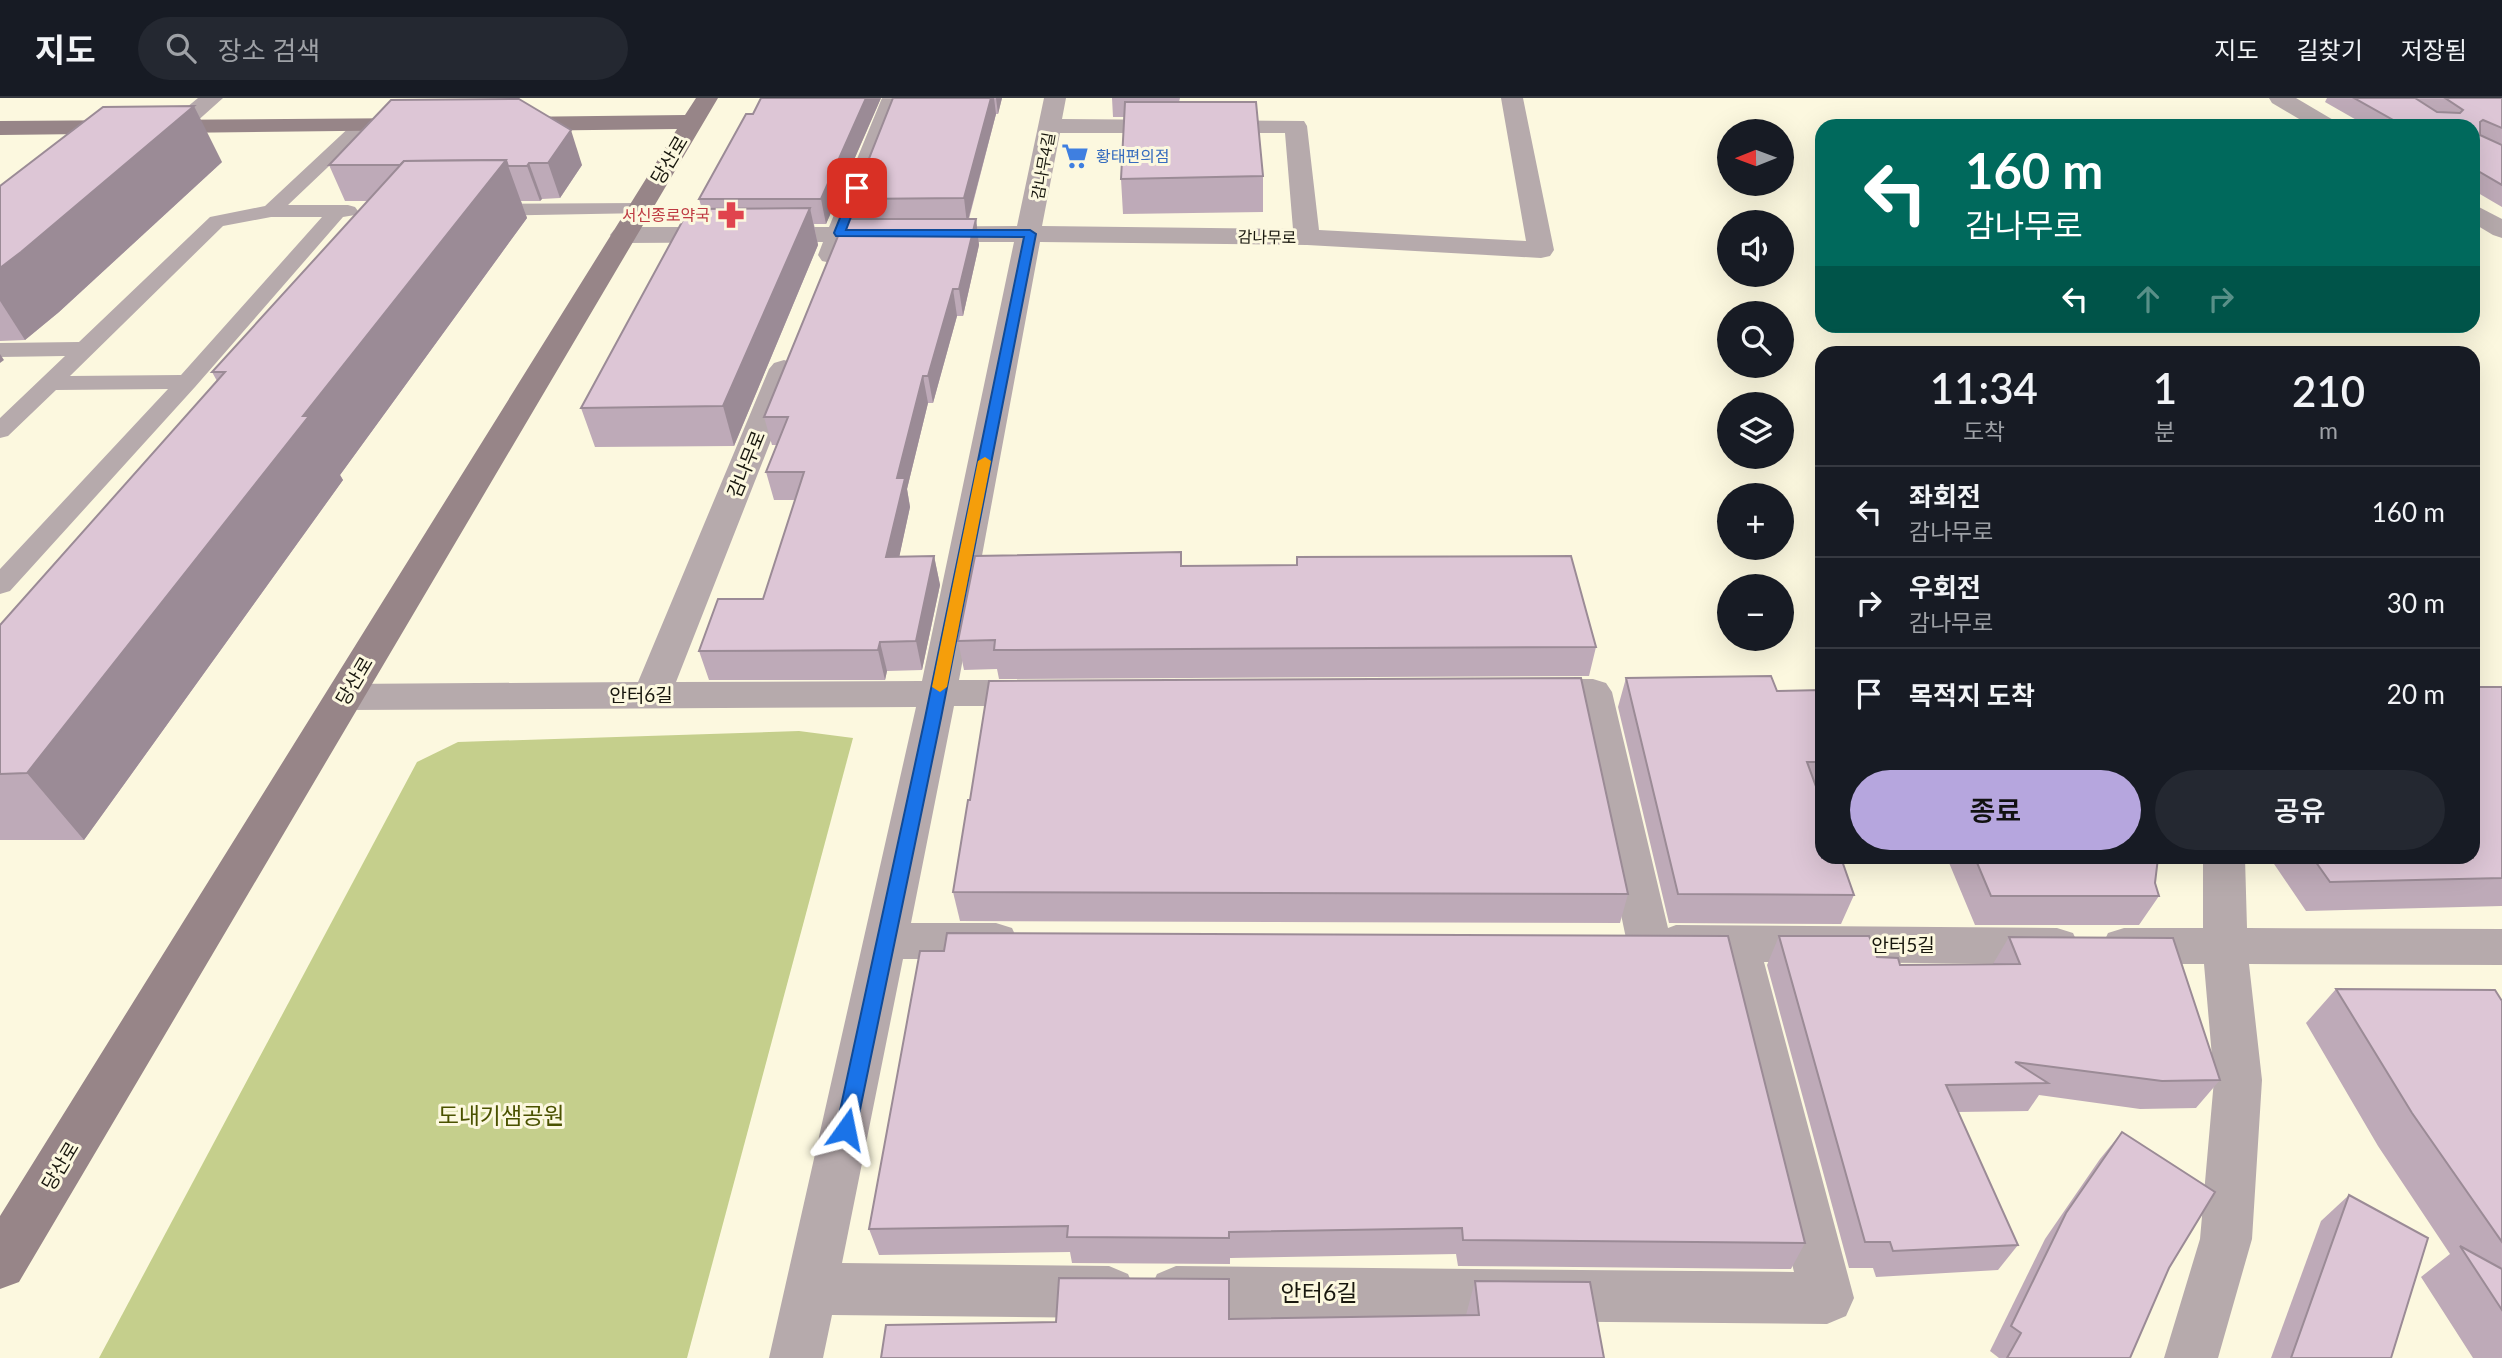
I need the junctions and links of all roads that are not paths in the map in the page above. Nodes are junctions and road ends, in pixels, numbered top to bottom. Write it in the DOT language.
graph roads {
  1 [pos="212,98"];
  2 [pos="893,98"];
  3 [pos="1055,98"];
  4 [pos="1512,98"];
  5 [pos="2280,98"];
  6 [pos="699,110"];
  7 [pos="2316,119"];
  8 [pos="485,124"];
  9 [pos="444,125"];
  10 [pos="361,126"];
  11 [pos="1050,126"];
  12 [pos="177,127"];
  13 [pos="0,128"];
  14 [pos="461,210"];
  15 [pos="271,211"];
  16 [pos="338,211"];
  17 [pos="365,211"];
  18 [pos="2480,216"];
  19 [pos="631,222"];
  20 [pos="2502,230"];
  21 [pos="839,233"];
  22 [pos="1030,234"];
  23 [pos="1307,237"];
  24 [pos="819,285"];
  25 [pos="0,349"];
  26 [pos="83,349"];
  27 [pos="793,349"];
  28 [pos="187,382"];
  29 [pos="50,383"];
  30 [pos="0,431"];
  31 [pos="0,585"];
  32 [pos="1078,692"];
  33 [pos="1496,692"];
  34 [pos="938,693"];
  35 [pos="652,695"];
  36 [pos="344,697"];
  37 [pos="2224,864"];
  38 [pos="886,941"];
  39 [pos="1039,942"];
  40 [pos="1737,944"];
  41 [pos="2225,947"];
  42 [pos="2502,947"];
  43 [pos="0,1264"];
  44 [pos="811,1289"];
  45 [pos="796,1358"];
  46 [pos="2191,1358"];
  1 -- 12 [label="street"];
  2 -- 21 [label="street"];
  3 -- 11 [label="street, 감나무4길"];
  4 -- 23 [label="street, 감나무로"];
  5 -- 7 [label="street"];
  6 -- 8 [label="street"];
  6 -- 19 [label="street, 당산로"];
  9 -- 10 [label="street"];
  10 -- 12 [label="street"];
  10 -- 15 [label="lane"];
  11 -- 22 [label="street, 감나무4길"];
  11 -- 23 [label="street"];
  12 -- 13 [label="street"];
  14 -- 19 [label="lane"];
  15 -- 16 [label="lane"];
  15 -- 26 [label="lane"];
  16 -- 17 [label="lane"];
  16 -- 28 [label="lane"];
  18 -- 20 [label="street"];
  19 -- 21 [label="street, 감나무로"];
  19 -- 36 [label="street, 당산로"];
  21 -- 22 [label="street, 감나무로"];
  21 -- 24 [label="street"];
  22 -- 23 [label="street, 감나무로"];
  22 -- 34 [label="street"];
  25 -- 26 [label="lane"];
  26 -- 29 [label="lane"];
  27 -- 35 [label="street, 감나무로"];
  28 -- 29 [label="lane"];
  28 -- 31 [label="lane"];
  29 -- 30 [label="lane"];
  32 -- 34 [label="street, 안터6길"];
  33 -- 40 [label="street"];
  34 -- 35 [label="street, 안터6길"];
  34 -- 38 [label="street"];
  35 -- 36 [label="street, 안터6길"];
  36 -- 43 [label="street, 당산로"];
  37 -- 41 [label="street"];
  38 -- 39 [label="street"];
  38 -- 44 [label="street"];
  40 -- 41 [label="street, 안터5길"];
  40 -- 44 [label="street, 안터6길"];
  41 -- 42 [label="street, 안터5길"];
  41 -- 46 [label="street"];
  44 -- 45 [label="street"];
}
